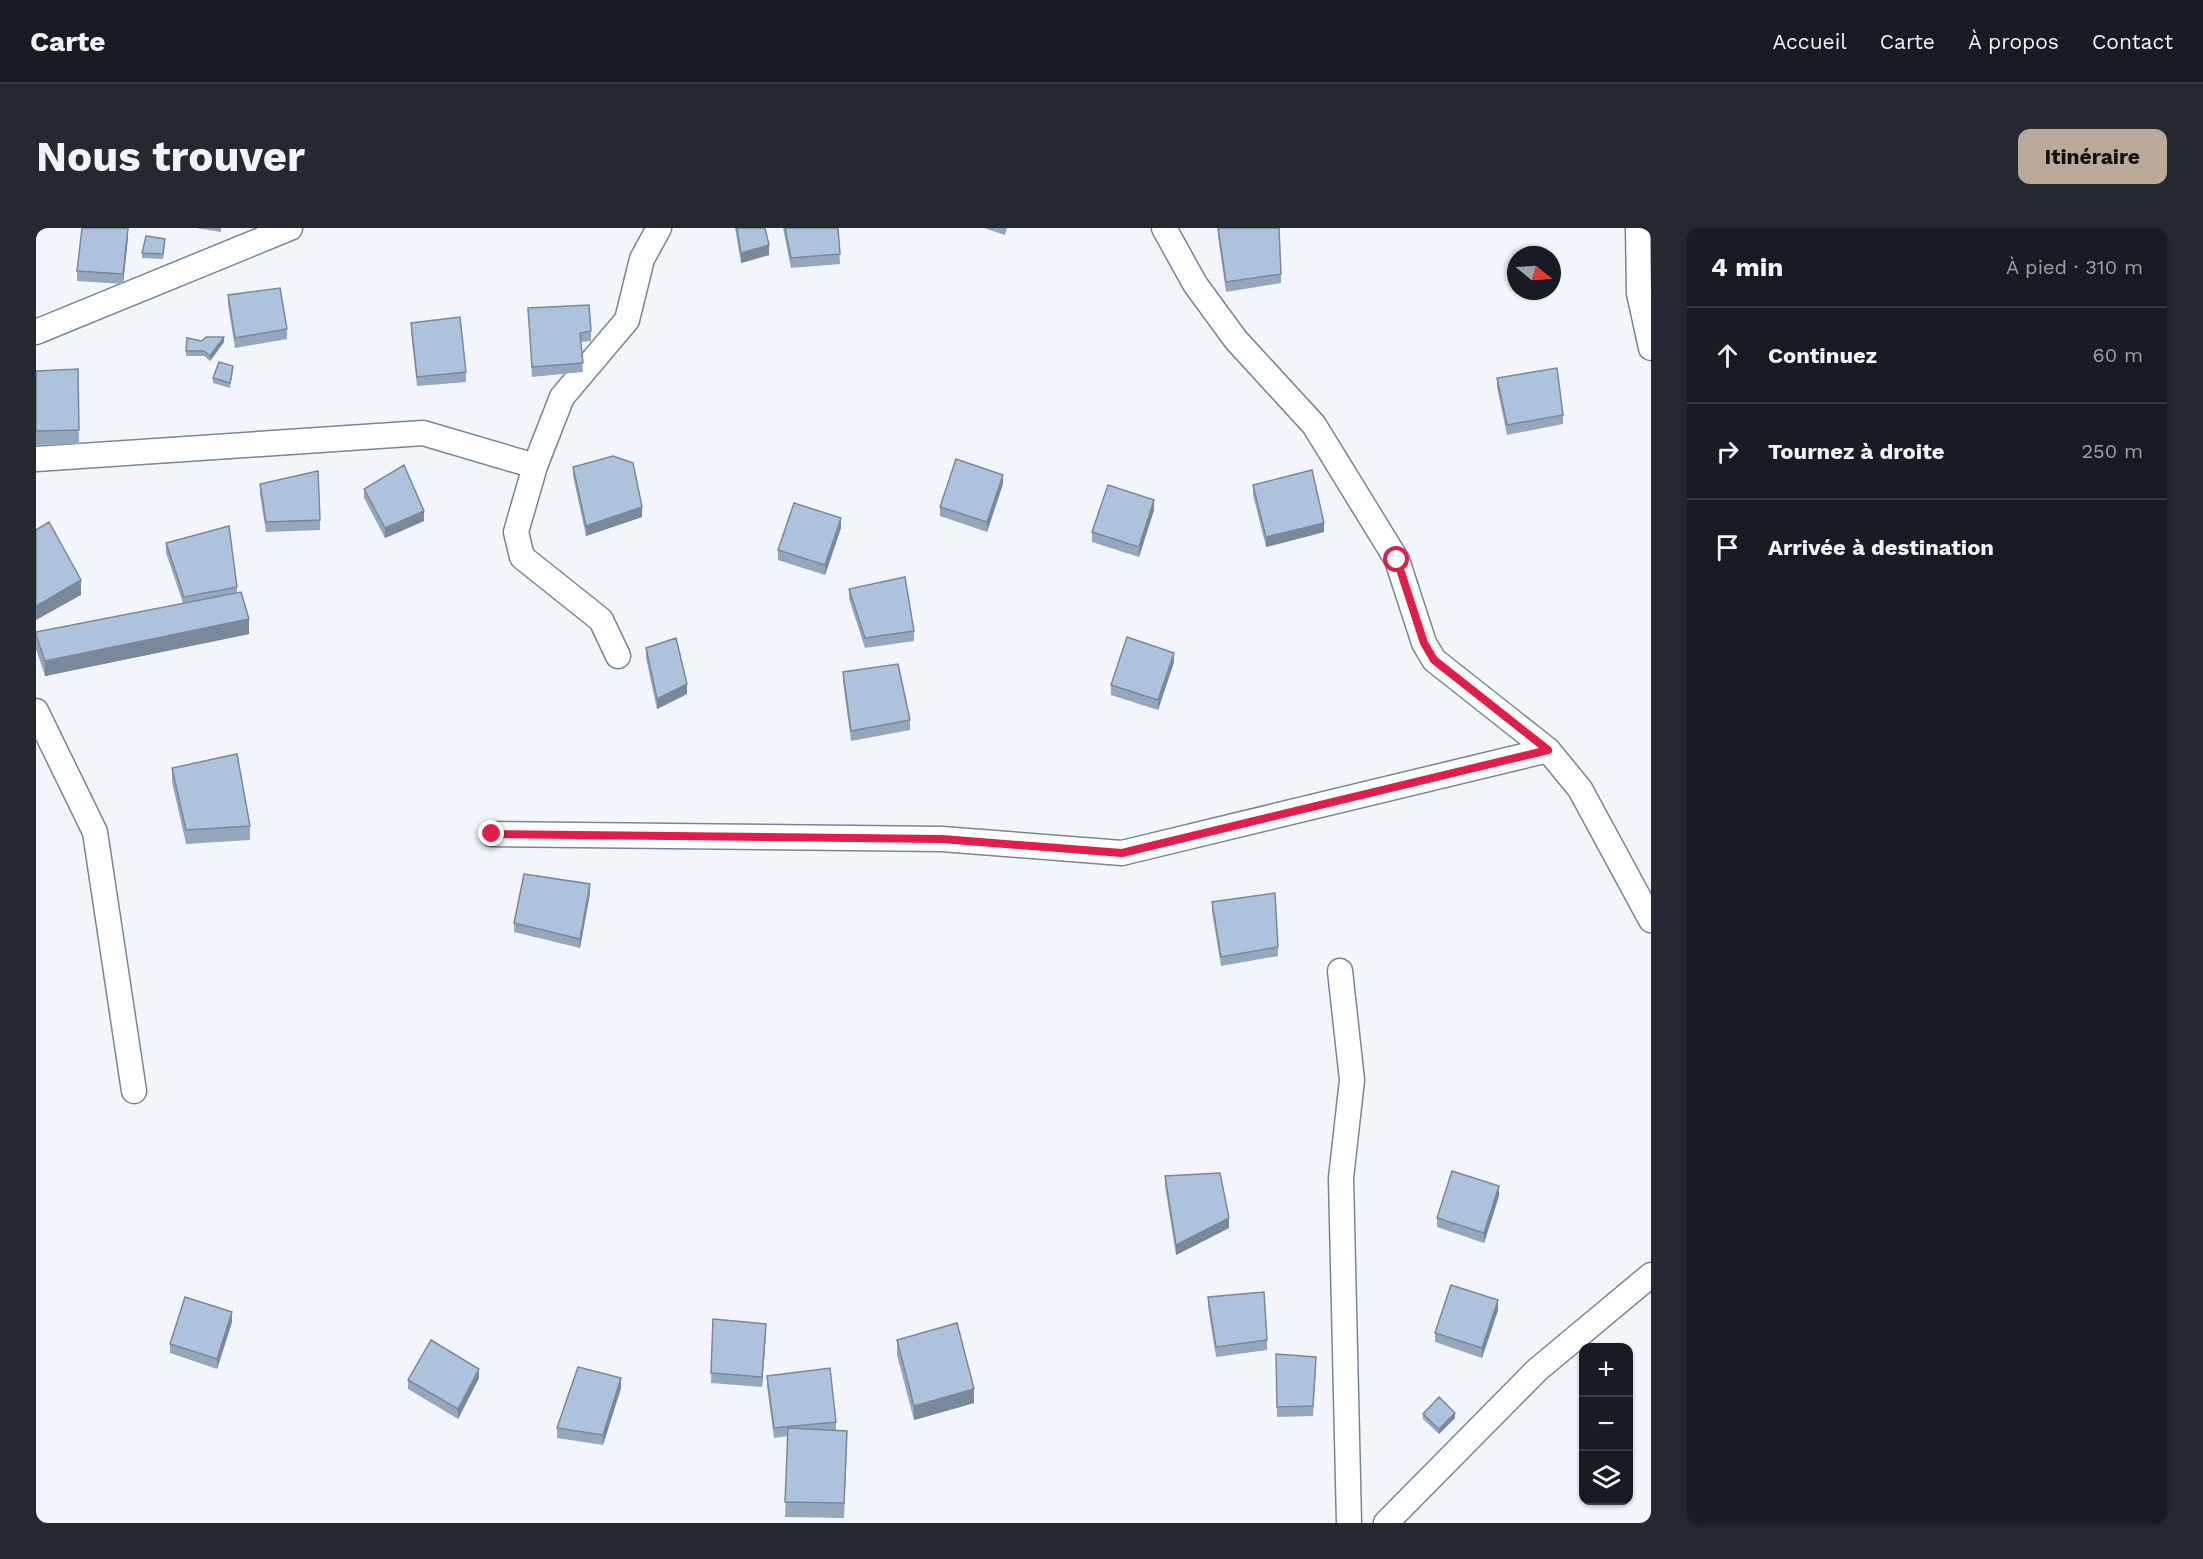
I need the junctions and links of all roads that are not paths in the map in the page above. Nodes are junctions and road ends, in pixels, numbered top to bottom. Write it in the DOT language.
graph roads {
  1 [pos="290,228"];
  2 [pos="659,228"];
  3 [pos="1164,228"];
  4 [pos="1638,228"];
  5 [pos="36,332"];
  6 [pos="1651,348"];
  7 [pos="36,459"];
  8 [pos="535,466"];
  9 [pos="618,656"];
  10 [pos="36,711"];
  11 [pos="1548,750"];
  12 [pos="492,834"];
  13 [pos="1651,920"];
  14 [pos="1340,971"];
  15 [pos="134,1091"];
  16 [pos="1651,1275"];
  17 [pos="1349,1523"];
  18 [pos="1386,1523"];
  1 -- 5 [label="street"];
  2 -- 8 [label="street"];
  3 -- 11 [label="street"];
  4 -- 6 [label="street"];
  7 -- 8 [label="street"];
  8 -- 9 [label="street"];
  10 -- 15 [label="street"];
  11 -- 12 [label="street"];
  11 -- 13 [label="street"];
  14 -- 17 [label="street"];
  16 -- 18 [label="street"];
}
